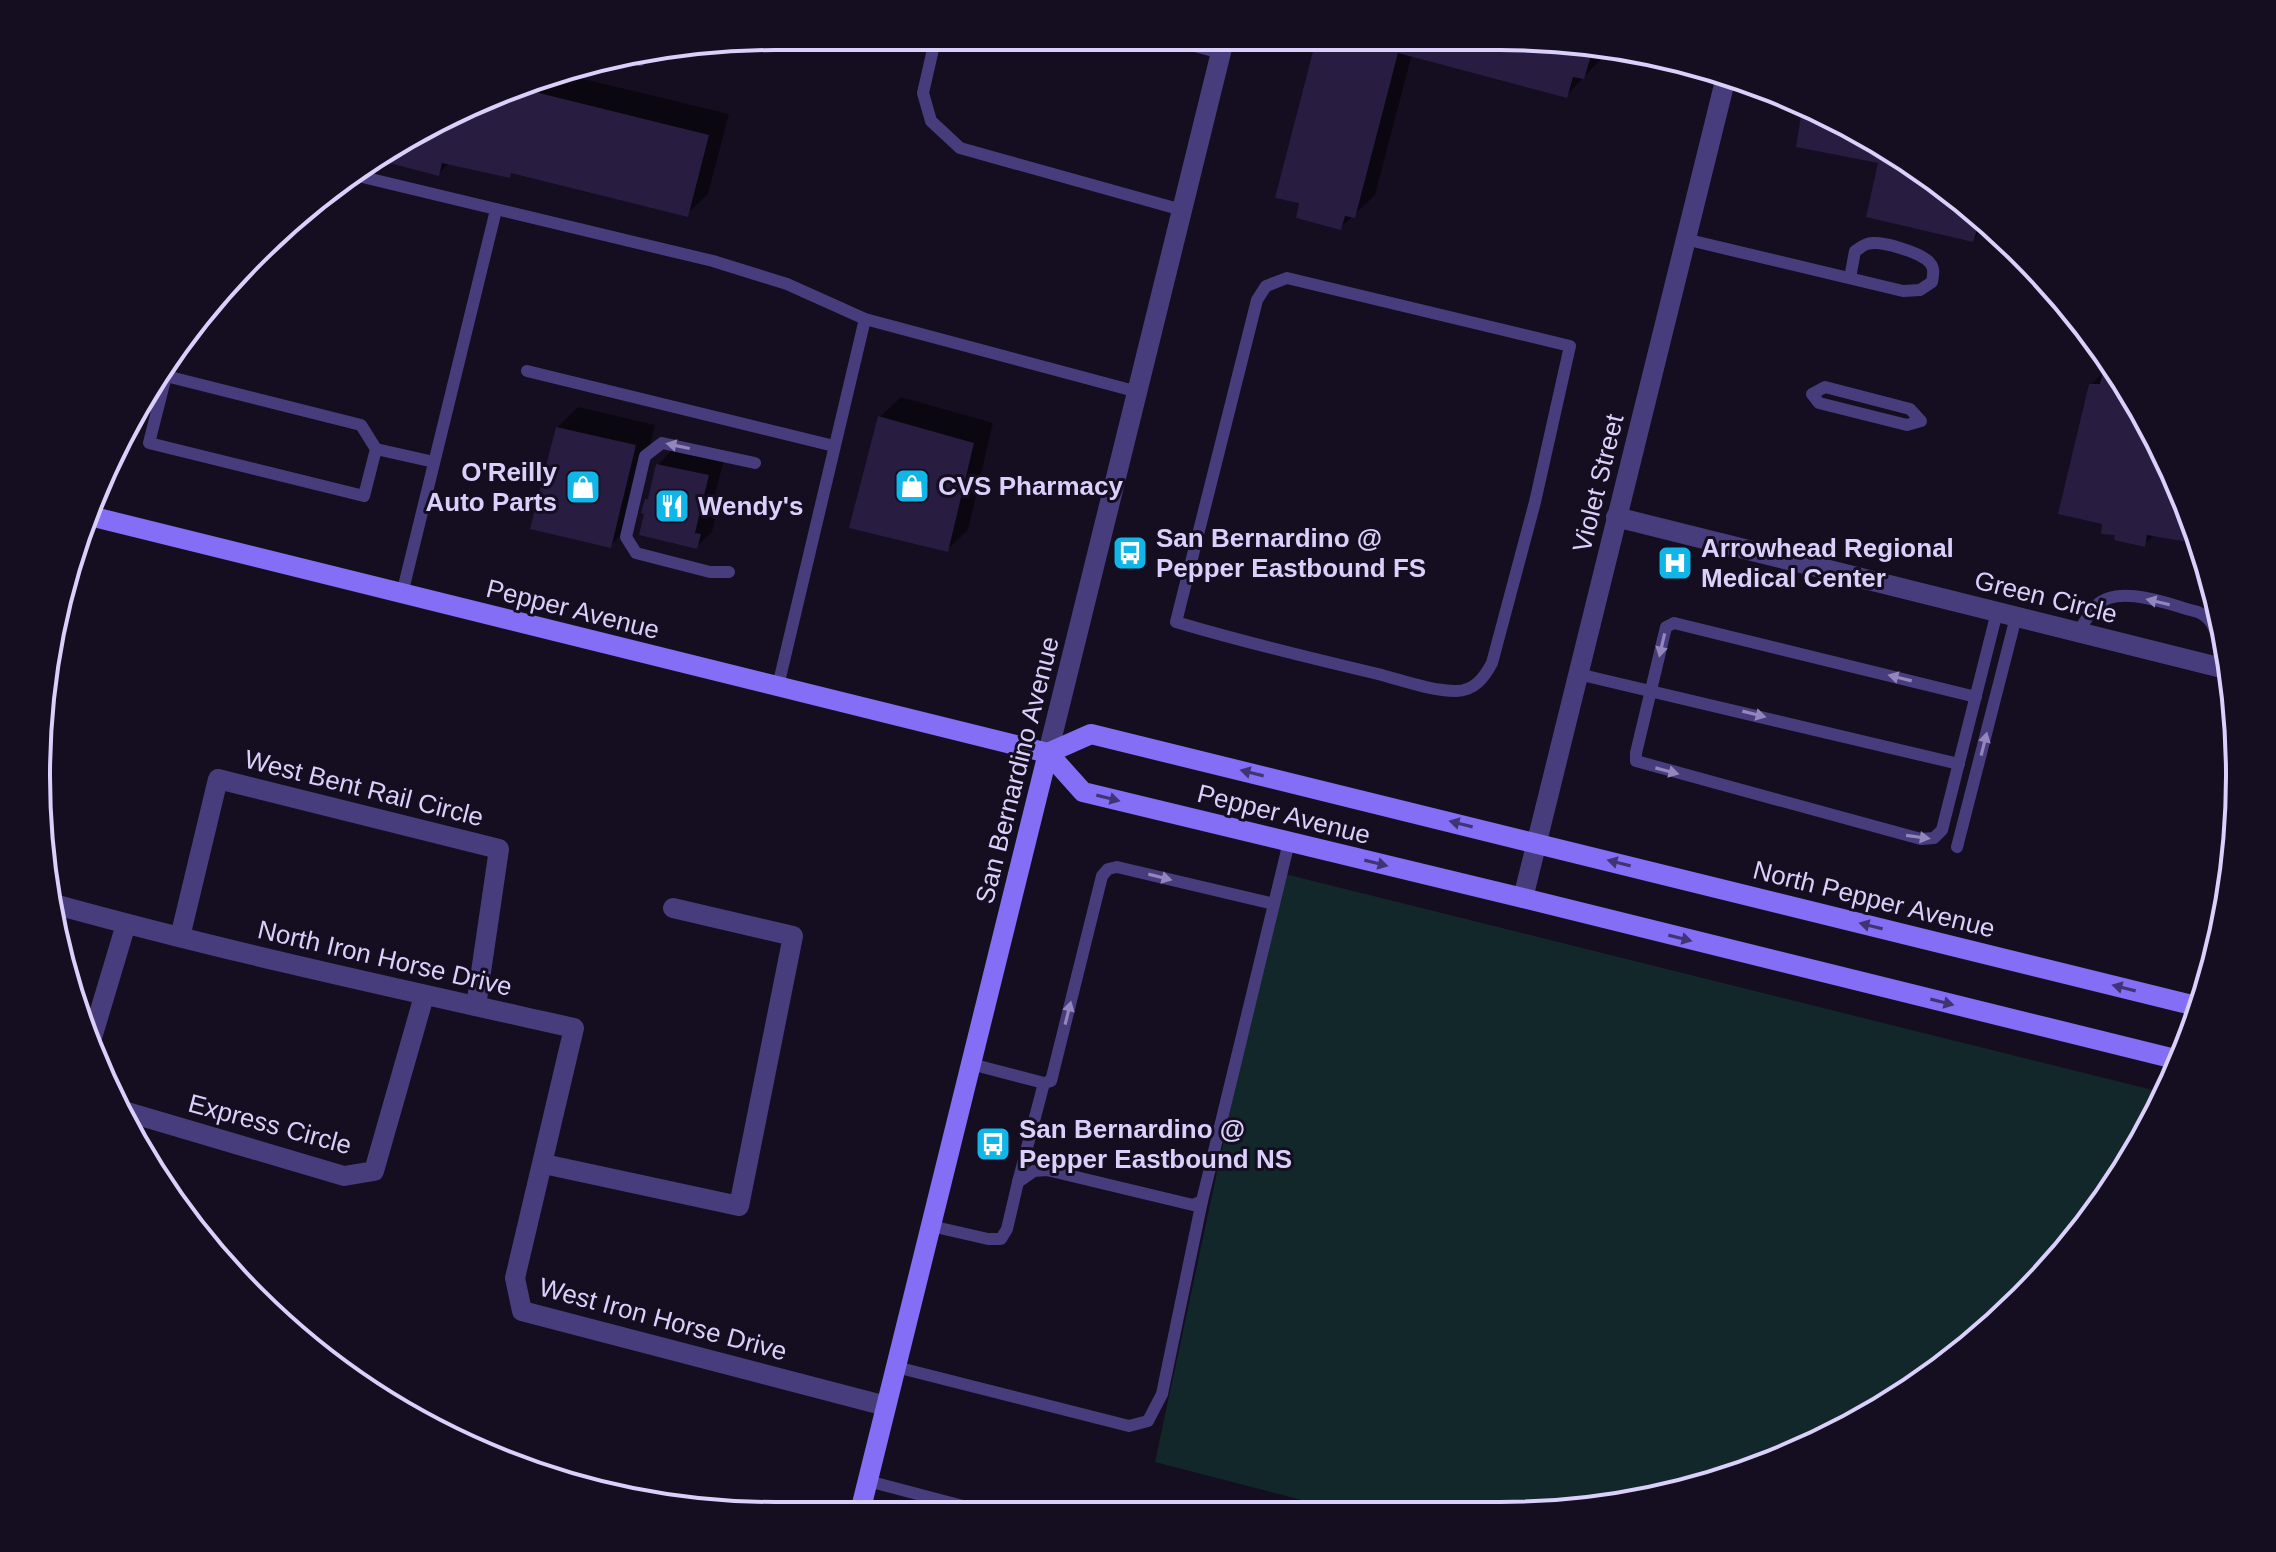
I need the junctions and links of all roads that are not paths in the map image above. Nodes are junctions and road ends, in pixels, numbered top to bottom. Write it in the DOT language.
graph roads {
  1 [pos="933,50"];
  2 [pos="1222,50"];
  3 [pos="1724,86"];
  4 [pos="365,178"];
  5 [pos="496,210"];
  6 [pos="1182,210"];
  7 [pos="1685,239"];
  8 [pos="1850,278"];
  9 [pos="865,319"];
  10 [pos="527,371"];
  11 [pos="170,377"];
  12 [pos="1138,392"];
  13 [pos="1812,394"];
  14 [pos="153,405"];
  15 [pos="834,446"];
  16 [pos="376,449"];
  17 [pos="434,462"];
  18 [pos="755,463"];
  19 [pos="1213,471"];
  20 [pos="1616,517"];
  21 [pos="98,518"];
  22 [pos="729,572"];
  23 [pos="402,594"];
  24 [pos="2007,614"];
  25 [pos="2208,617"];
  26 [pos="2078,632"];
  27 [pos="2218,667"];
  28 [pos="1578,674"];
  29 [pos="778,686"];
  30 [pos="1651,689"];
  31 [pos="1976,697"];
  32 [pos="1048,753"];
  33 [pos="1959,764"];
  34 [pos="1289,842"];
  35 [pos="1536,842"];
  36 [pos="1957,847"];
  37 [pos="1523,898"];
  38 [pos="1274,904"];
  39 [pos="62,906"];
  40 [pos="673,908"];
  41 [pos="126,924"];
  42 [pos="180,937"];
  43 [pos="424,996"];
  44 [pos="2189,1004"];
  45 [pos="476,1006"];
  46 [pos="95,1027"];
  47 [pos="2169,1058"];
  48 [pos="971,1064"];
  49 [pos="1044,1083"];
  50 [pos="134,1114"];
  51 [pos="544,1164"];
  52 [pos="1018,1182"];
  53 [pos="1202,1201"];
  54 [pos="931,1226"];
  55 [pos="896,1367"];
  56 [pos="886,1406"];
  57 [pos="868,1481"];
  58 [pos="863,1502"];
  59 [pos="927,1502"];
  1 -- 6 [label="lane"];
  2 -- 6 [label="street, San Bernardino Avenue"];
  3 -- 7 [label="street, Violet Street"];
  4 -- 5 [label="lane"];
  5 -- 9 [label="lane"];
  5 -- 17 [label="lane"];
  6 -- 12 [label="street, San Bernardino Avenue"];
  7 -- 8 [label="lane"];
  7 -- 20 [label="street, Violet Street"];
  8 -- 8 [label="lane"];
  9 -- 12 [label="lane"];
  9 -- 15 [label="lane"];
  10 -- 15 [label="lane"];
  11 -- 16 [label="lane"];
  12 -- 32 [label="street, San Bernardino Avenue"];
  13 -- 13 [label="lane"];
  14 -- 16 [label="lane"];
  15 -- 29 [label="lane"];
  16 -- 17 [label="lane"];
  17 -- 23 [label="lane"];
  18 -- 22 [label="lane, one-way"];
  19 -- 19 [label="lane"];
  20 -- 24 [label="street, Green Circle"];
  20 -- 28 [label="street, Violet Street"];
  21 -- 23 [label="main road, Pepper Avenue"];
  23 -- 29 [label="main road, Pepper Avenue"];
  24 -- 26 [label="street, Green Circle"];
  24 -- 31 [label="lane"];
  36 -- 24 [label="lane, one-way"];
  25 -- 26 [label="lane, one-way"];
  26 -- 27 [label="street, Green Circle"];
  28 -- 30 [label="lane"];
  28 -- 35 [label="street, Violet Street"];
  29 -- 32 [label="main road, Pepper Avenue"];
  31 -- 30 [label="lane, one-way"];
  30 -- 33 [label="lane, one-way"];
  30 -- 33 [label="lane, one-way"];
  31 -- 33 [label="lane"];
  32 -- 34 [label="main road, Pepper Avenue, one-way"];
  35 -- 32 [label="main road, Pepper Avenue, one-way"];
  32 -- 48 [label="main road, San Bernardino Avenue"];
  34 -- 37 [label="main road, Pepper Avenue, one-way"];
  34 -- 38 [label="lane"];
  35 -- 37 [label="street, Violet Street"];
  44 -- 35 [label="main road, North Pepper Avenue, one-way"];
  37 -- 47 [label="main road, one-way"];
  49 -- 38 [label="lane, one-way"];
  38 -- 53 [label="lane"];
  39 -- 41 [label="street, North Iron Horse Drive"];
  40 -- 51 [label="street"];
  41 -- 42 [label="street, North Iron Horse Drive"];
  41 -- 46 [label="street"];
  42 -- 43 [label="street, North Iron Horse Drive"];
  42 -- 45 [label="street, West Bent Rail Circle"];
  43 -- 45 [label="street, North Iron Horse Drive"];
  43 -- 50 [label="street, Express Circle"];
  45 -- 51 [label="street, North Iron Horse Drive"];
  48 -- 49 [label="lane"];
  48 -- 54 [label="main road, San Bernardino Avenue"];
  49 -- 52 [label="lane"];
  51 -- 56 [label="street, West Iron Horse Drive"];
  52 -- 53 [label="lane"];
  52 -- 54 [label="lane"];
  53 -- 55 [label="lane"];
  54 -- 55 [label="main road, San Bernardino Avenue"];
  55 -- 56 [label="main road, San Bernardino Avenue"];
  56 -- 57 [label="main road, San Bernardino Avenue"];
  57 -- 58 [label="main road, San Bernardino Avenue"];
  57 -- 59 [label="lane"];
}
